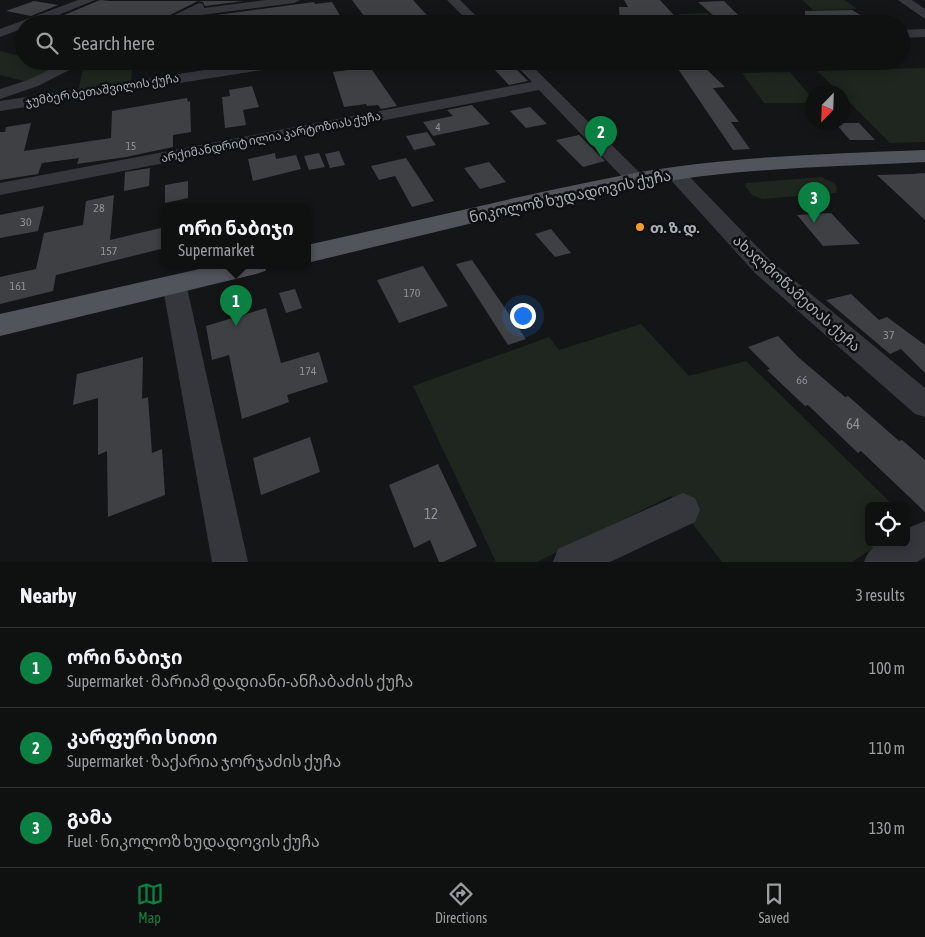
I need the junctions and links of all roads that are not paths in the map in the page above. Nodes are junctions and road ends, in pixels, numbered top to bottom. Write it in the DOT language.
graph roads {
  1 [pos="90,0"];
  2 [pos="213,0"];
  3 [pos="294,0"];
  4 [pos="453,0"];
  5 [pos="904,0"];
  6 [pos="184,14"];
  7 [pos="925,14"];
  8 [pos="49,15"];
  9 [pos="469,15"];
  10 [pos="15,27"];
  11 [pos="0,33"];
  12 [pos="910,34"];
  13 [pos="925,34"];
  14 [pos="61,70"];
  15 [pos="235,70"];
  16 [pos="527,70"];
  17 [pos="542,85"];
  18 [pos="0,94"];
  19 [pos="0,106"];
  20 [pos="925,156"];
  21 [pos="676,174"];
  22 [pos="636,180"];
  23 [pos="0,189"];
  24 [pos="311,253"];
  25 [pos="238,269"];
  26 [pos="174,283"];
  27 [pos="0,326"];
  28 [pos="925,405"];
  29 [pos="683,510"];
  30 [pos="925,538"];
  31 [pos="230,562"];
  32 [pos="571,562"];
  33 [pos="882,562"];
  1 -- 8 [label="street"];
  2 -- 6 [label="street"];
  3 -- 6 [label="street"];
  4 -- 9 [label="street"];
  5 -- 7 [label="street"];
  10 -- 11 [label="street"];
  12 -- 13 [label="street"];
  14 -- 18 [label="street"];
  15 -- 19 [label="street, ჯუმბერ ბეთაშვილის ქუჩა"];
  16 -- 17 [label="street"];
  17 -- 22 [label="street"];
  17 -- 23 [label="street, არქიმანდრიტ ილია კარტოზიას ქუჩა"];
  20 -- 21 [label="main road, ნიკოლოზ ხუდადოვის ქუჩა"];
  21 -- 22 [label="main road, ნიკოლოზ ხუდადოვის ქუჩა"];
  21 -- 28 [label="street, ახალმოწამეთას ქუჩა"];
  22 -- 24 [label="main road, ნიკოლოზ ხუდადოვის ქუჩა"];
  25 -- 26 [label="main road"];
  26 -- 27 [label="main road"];
  26 -- 31 [label="street"];
  29 -- 32 [label="street"];
  30 -- 33 [label="street"];
}
